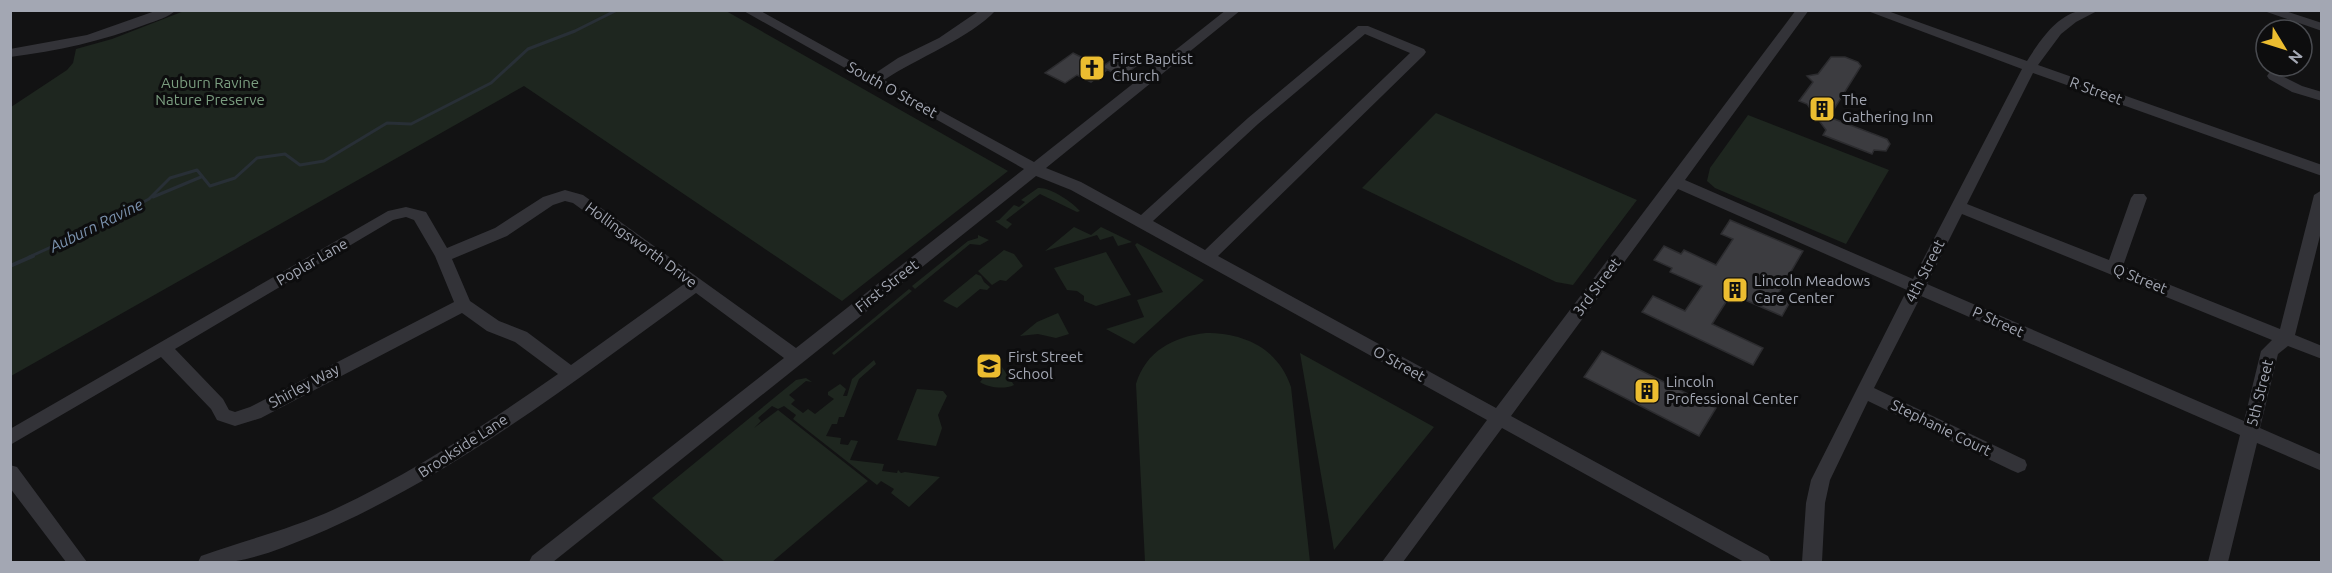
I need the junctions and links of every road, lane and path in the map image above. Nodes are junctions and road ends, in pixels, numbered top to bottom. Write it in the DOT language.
graph roads {
  1 [pos="170,10"];
  2 [pos="748,10"];
  3 [pos="990,10"];
  4 [pos="1235,10"];
  5 [pos="1803,10"];
  6 [pos="1871,10"];
  7 [pos="2093,10"];
  8 [pos="2267,10"];
  9 [pos="2322,27"];
  10 [pos="10,53"];
  11 [pos="2030,67"];
  12 [pos="2278,78"];
  13 [pos="874,80"];
  14 [pos="2322,97"];
  15 [pos="1035,169"];
  16 [pos="2322,171"];
  17 [pos="1675,182"];
  18 [pos="2322,195"];
  19 [pos="2139,198"];
  20 [pos="1958,206"];
  21 [pos="1142,223"];
  22 [pos="2315,254"];
  23 [pos="443,256"];
  24 [pos="1206,258"];
  25 [pos="2114,269"];
  26 [pos="695,285"];
  27 [pos="1917,287"];
  28 [pos="463,305"];
  29 [pos="2286,339"];
  30 [pos="164,349"];
  31 [pos="2322,353"];
  32 [pos="797,358"];
  33 [pos="570,374"];
  34 [pos="1864,392"];
  35 [pos="1499,418"];
  36 [pos="2250,432"];
  37 [pos="10,438"];
  38 [pos="2322,463"];
  39 [pos="2018,465"];
  40 [pos="10,473"];
  41 [pos="218,561"];
  42 [pos="77,562"];
  43 [pos="539,562"];
  44 [pos="1392,562"];
  45 [pos="1761,562"];
  46 [pos="1812,562"];
  47 [pos="2217,562"];
  1 -- 10 [label="street"];
  2 -- 13 [label="street, South O Street"];
  3 -- 13 [label="street"];
  4 -- 15 [label="street, First Street"];
  5 -- 17 [label="street, 3rd Street"];
  6 -- 11 [label="street, R Street"];
  7 -- 11 [label="street, 4th Street"];
  8 -- 9 [label="street"];
  11 -- 16 [label="street, R Street"];
  11 -- 20 [label="street, 4th Street"];
  12 -- 14 [label="street"];
  13 -- 15 [label="street, South O Street"];
  15 -- 21 [label="street, O Street"];
  15 -- 32 [label="street, First Street"];
  17 -- 27 [label="street, P Street"];
  17 -- 35 [label="street, 3rd Street"];
  18 -- 22 [label="street, 5th Street"];
  19 -- 25 [label="street"];
  20 -- 25 [label="street, Q Street"];
  20 -- 27 [label="street, 4th Street"];
  21 -- 24 [label="street, O Street"];
  21 -- 24 [label="street"];
  22 -- 29 [label="street, 5th Street"];
  23 -- 26 [label="street, Hollingsworth Drive"];
  23 -- 28 [label="street, Poplar Lane"];
  23 -- 30 [label="street, Poplar Lane"];
  24 -- 35 [label="street, O Street"];
  25 -- 29 [label="street, Q Street"];
  26 -- 32 [label="street, Hollingsworth Drive"];
  26 -- 33 [label="street, Brookside Lane"];
  27 -- 34 [label="street, 4th Street"];
  27 -- 36 [label="street, P Street"];
  28 -- 30 [label="street, Shirley Way"];
  28 -- 33 [label="street"];
  29 -- 31 [label="street, Q Street"];
  29 -- 36 [label="street, 5th Street"];
  30 -- 37 [label="street, Poplar Lane"];
  32 -- 43 [label="street, First Street"];
  33 -- 41 [label="street, Brookside Lane"];
  34 -- 39 [label="street, Stephanie Court"];
  34 -- 46 [label="street, 4th Street"];
  35 -- 44 [label="street, 3rd Street"];
  35 -- 45 [label="street, O Street"];
  36 -- 38 [label="street, P Street"];
  36 -- 47 [label="street, 5th Street"];
  40 -- 42 [label="street"];
}
